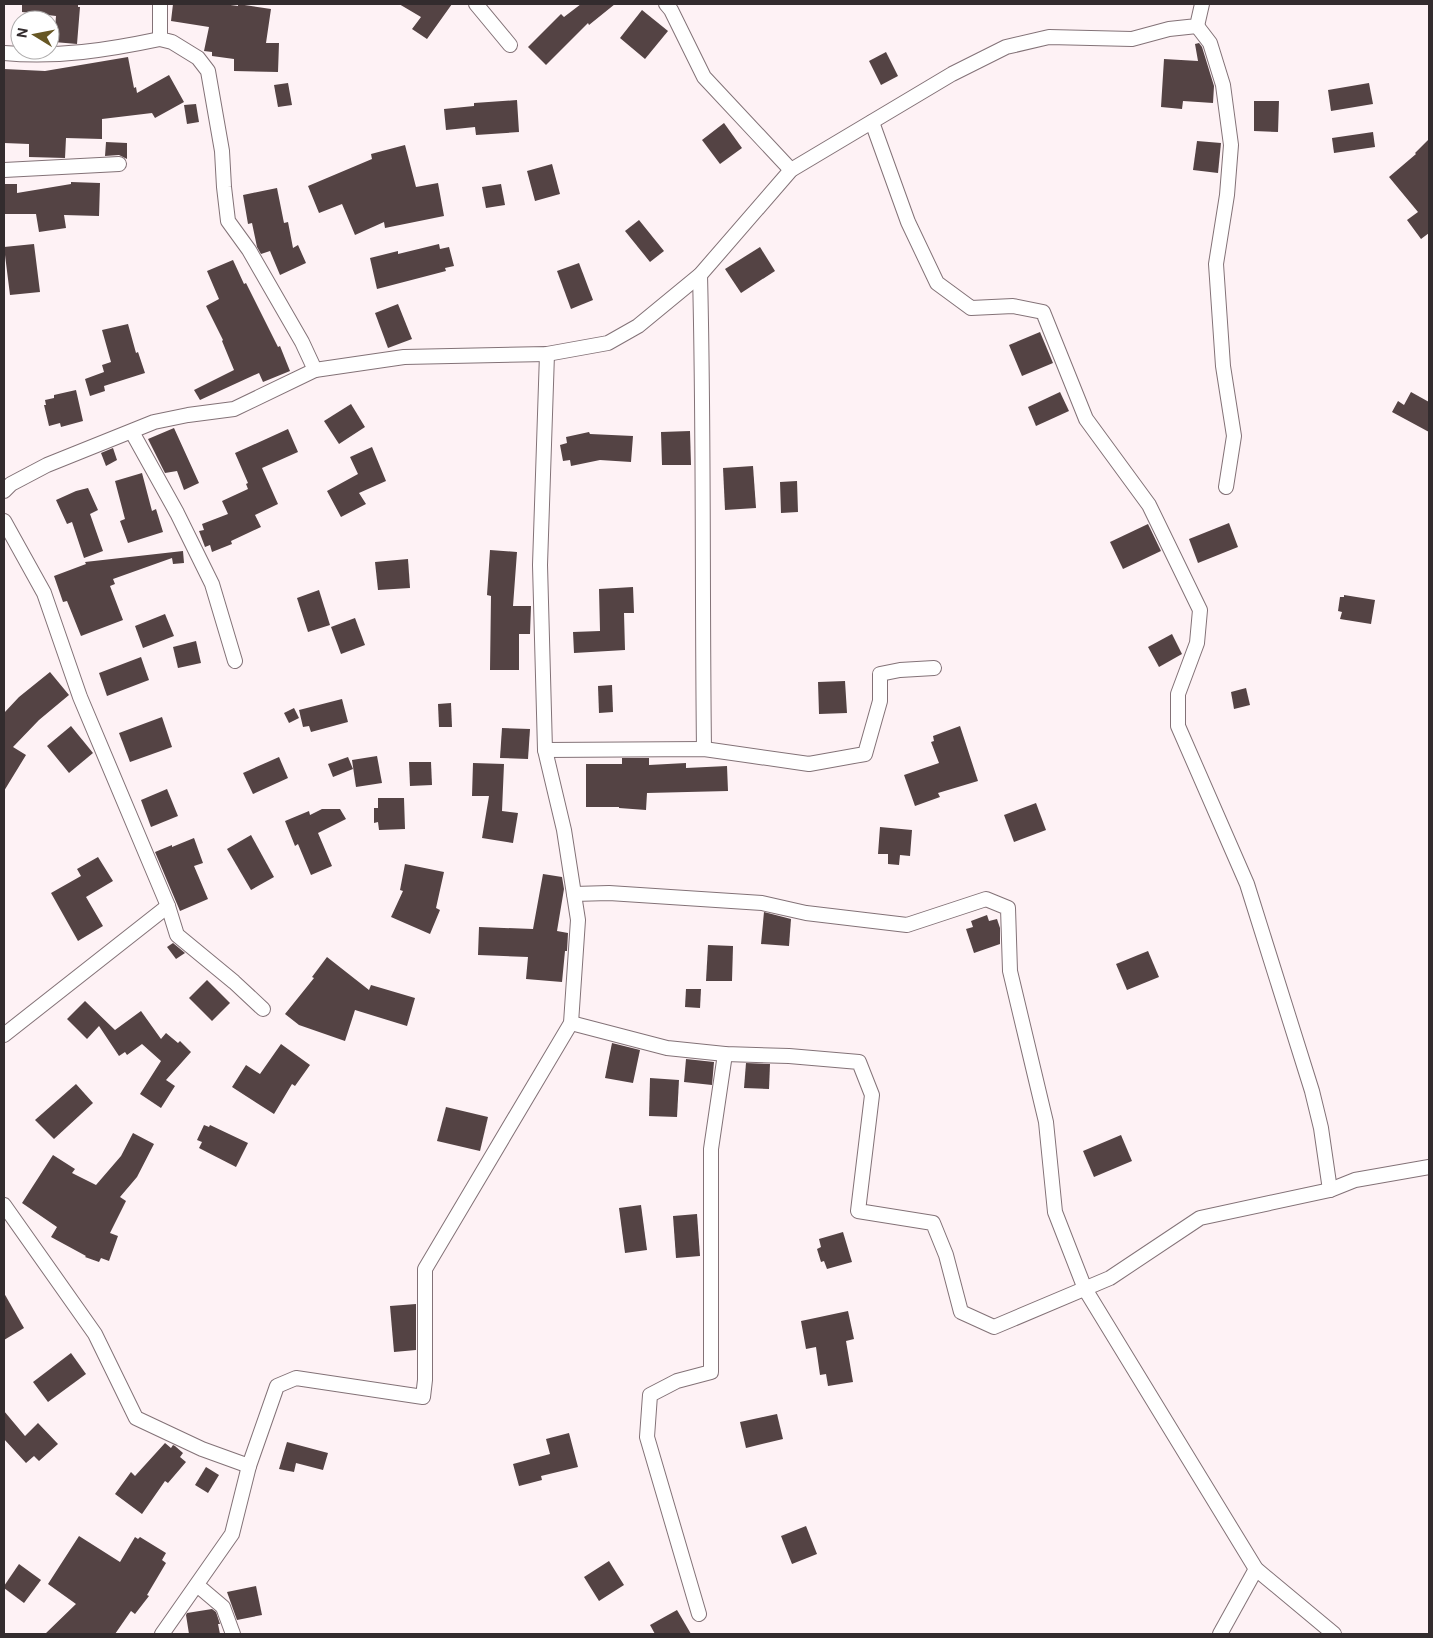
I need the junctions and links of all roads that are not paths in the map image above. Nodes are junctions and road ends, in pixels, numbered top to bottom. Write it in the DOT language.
graph roads {
  1 [pos="160,4"];
  2 [pos="476,4"];
  3 [pos="666,4"];
  4 [pos="1202,4"];
  5 [pos="1197,26"];
  6 [pos="160,39"];
  7 [pos="510,45"];
  8 [pos="4,53"];
  9 [pos="872,122"];
  10 [pos="119,164"];
  11 [pos="4,170"];
  12 [pos="791,170"];
  13 [pos="700,274"];
  14 [pos="547,354"];
  15 [pos="315,370"];
  16 [pos="132,432"];
  17 [pos="1226,487"];
  18 [pos="4,491"];
  19 [pos="4,521"];
  20 [pos="235,661"];
  21 [pos="934,668"];
  22 [pos="704,748"];
  23 [pos="544,750"];
  24 [pos="574,894"];
  25 [pos="168,906"];
  26 [pos="263,1009"];
  27 [pos="571,1023"];
  28 [pos="4,1035"];
  29 [pos="724,1054"];
  30 [pos="1429,1167"];
  31 [pos="1330,1190"];
  32 [pos="4,1205"];
  33 [pos="1085,1289"];
  34 [pos="249,1466"];
  35 [pos="1256,1569"];
  36 [pos="197,1586"];
  37 [pos="699,1614"];
  38 [pos="162,1634"];
  39 [pos="232,1634"];
  40 [pos="1220,1634"];
  41 [pos="1334,1634"];
  1 -- 6 [label="street"];
  2 -- 7 [label="street"];
  3 -- 12 [label="street"];
  4 -- 5 [label="street"];
  5 -- 9 [label="street"];
  5 -- 17 [label="street"];
  6 -- 8 [label="street"];
  6 -- 15 [label="street"];
  9 -- 12 [label="street"];
  9 -- 31 [label="street"];
  10 -- 11 [label="street"];
  12 -- 13 [label="street"];
  13 -- 14 [label="street"];
  13 -- 22 [label="street"];
  14 -- 15 [label="street"];
  14 -- 23 [label="street"];
  15 -- 16 [label="street"];
  16 -- 18 [label="street"];
  16 -- 20 [label="street"];
  19 -- 25 [label="street"];
  21 -- 22 [label="street"];
  22 -- 23 [label="street"];
  23 -- 24 [label="street"];
  24 -- 27 [label="street"];
  24 -- 33 [label="street"];
  25 -- 26 [label="street"];
  25 -- 28 [label="street"];
  27 -- 29 [label="street"];
  27 -- 34 [label="street"];
  29 -- 33 [label="street"];
  29 -- 37 [label="street"];
  30 -- 31 [label="street"];
  31 -- 33 [label="street"];
  32 -- 34 [label="street"];
  33 -- 35 [label="street"];
  34 -- 36 [label="street"];
  35 -- 40 [label="street"];
  35 -- 41 [label="street"];
  36 -- 38 [label="street"];
  36 -- 39 [label="street"];
}
